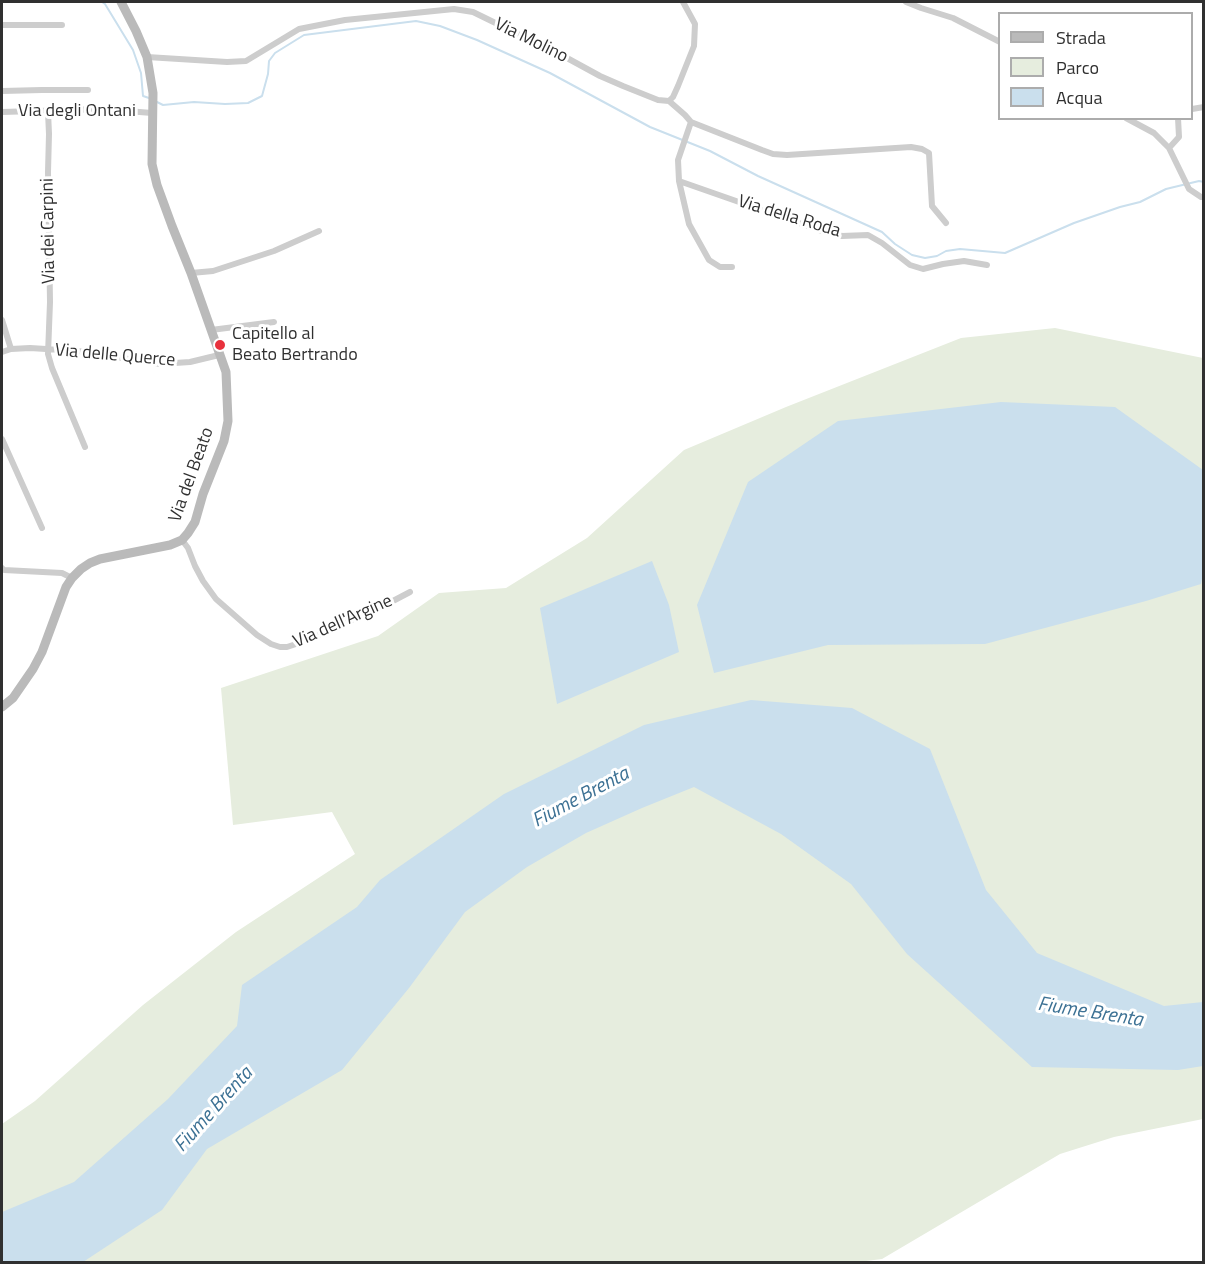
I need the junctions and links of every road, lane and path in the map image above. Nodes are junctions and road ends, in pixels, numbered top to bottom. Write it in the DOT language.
graph roads {
  1 [pos="121,2"];
  2 [pos="683,2"];
  3 [pos="906,2"];
  4 [pos="454,5"];
  5 [pos="62,24"];
  6 [pos="2,25"];
  7 [pos="998,41"];
  8 [pos="147,57"];
  9 [pos="88,90"];
  10 [pos="2,91"];
  11 [pos="669,101"];
  12 [pos="153,109"];
  13 [pos="2,112"];
  14 [pos="48,112"];
  15 [pos="1130,120"];
  16 [pos="1178,120"];
  17 [pos="691,122"];
  18 [pos="1169,148"];
  19 [pos="679,181"];
  20 [pos="1203,197"];
  21 [pos="946,222"];
  22 [pos="319,231"];
  23 [pos="987,265"];
  24 [pos="732,267"];
  25 [pos="190,273"];
  26 [pos="2,320"];
  27 [pos="274,322"];
  28 [pos="211,330"];
  29 [pos="11,349"];
  30 [pos="49,350"];
  31 [pos="2,352"];
  32 [pos="219,355"];
  33 [pos="2,439"];
  34 [pos="85,447"];
  35 [pos="42,528"];
  36 [pos="182,540"];
  37 [pos="2,568"];
  38 [pos="72,578"];
  39 [pos="411,592"];
  40 [pos="2,707"];
  1 -- 8 [label="street, Via del Beato"];
  2 -- 11 [label="street"];
  3 -- 7 [label="street"];
  4 -- 8 [label="street, Via Molino"];
  4 -- 11 [label="street, Via Molino"];
  5 -- 6 [label="street"];
  8 -- 12 [label="street, Via del Beato"];
  9 -- 10 [label="street"];
  11 -- 17 [label="street"];
  12 -- 14 [label="street, Via degli Ontani"];
  12 -- 25 [label="street, Via del Beato"];
  13 -- 14 [label="street, Via degli Ontani"];
  14 -- 30 [label="street, Via dei Carpini"];
  15 -- 18 [label="street"];
  16 -- 18 [label="street"];
  17 -- 19 [label="street"];
  17 -- 21 [label="street"];
  18 -- 20 [label="street"];
  19 -- 23 [label="street, Via della Roda"];
  19 -- 24 [label="street"];
  22 -- 25 [label="street"];
  25 -- 28 [label="street, Via del Beato"];
  26 -- 29 [label="street"];
  27 -- 28 [label="street"];
  28 -- 32 [label="street, Via del Beato"];
  29 -- 30 [label="street, Via delle Querce"];
  29 -- 31 [label="street, Via delle Querce"];
  30 -- 32 [label="street, Via delle Querce"];
  30 -- 34 [label="street, Via dei Carpini"];
  32 -- 36 [label="street, Via del Beato"];
  33 -- 35 [label="street"];
  36 -- 38 [label="street, Via del Beato"];
  36 -- 39 [label="street, Via dell'Argine"];
  37 -- 38 [label="street"];
  38 -- 40 [label="street, Via del Beato"];
}
